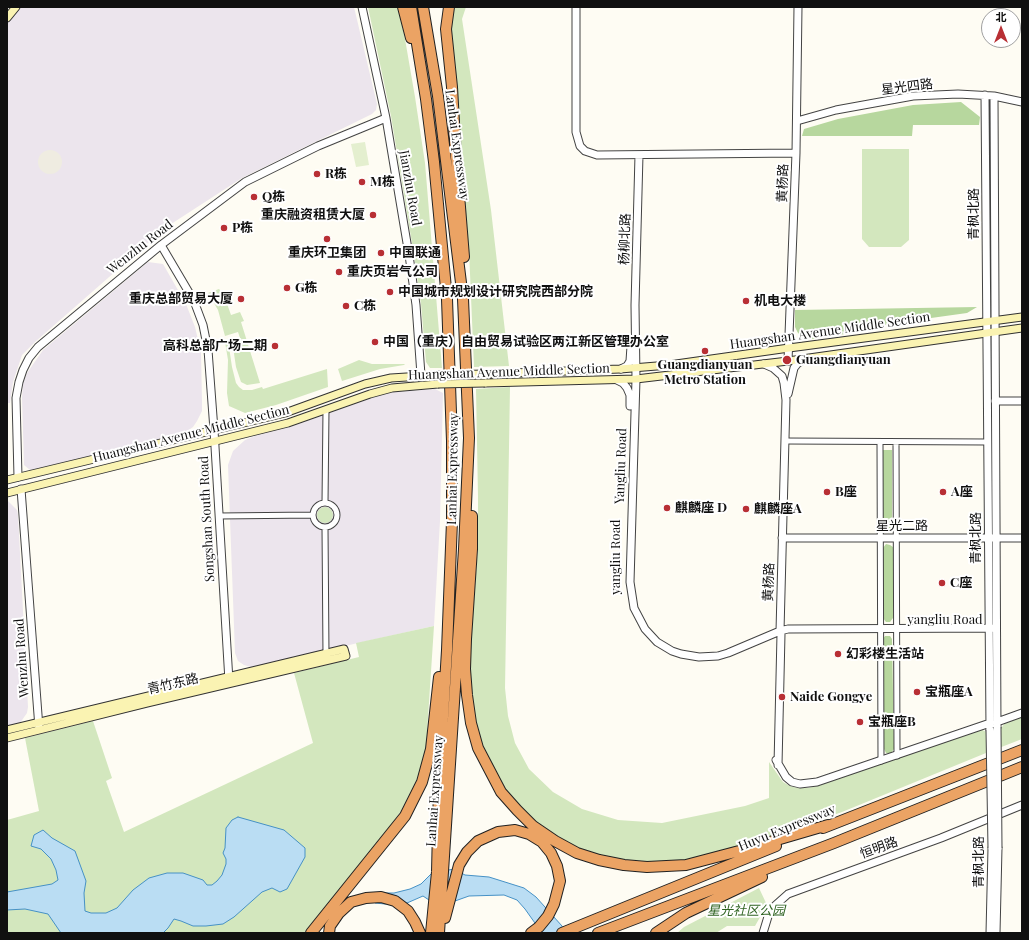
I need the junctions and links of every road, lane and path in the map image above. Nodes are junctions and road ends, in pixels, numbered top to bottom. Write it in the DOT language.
graph roads {
  1 [pos="16,7"];
  2 [pos="362,7"];
  3 [pos="403,7"];
  4 [pos="411,7"];
  5 [pos="422,7"];
  6 [pos="449,7"];
  7 [pos="576,7"];
  8 [pos="798,7"];
  9 [pos="7,18"];
  10 [pos="985,95"];
  11 [pos="994,96"];
  12 [pos="426,99"];
  13 [pos="1022,102"];
  14 [pos="386,118"];
  15 [pos="797,121"];
  16 [pos="796,153"];
  17 [pos="639,154"];
  18 [pos="161,245"];
  19 [pos="463,299"];
  20 [pos="1022,318"];
  21 [pos="986,322"];
  22 [pos="994,322"];
  23 [pos="635,325"];
  24 [pos="1022,328"];
  25 [pos="994,332"];
  26 [pos="986,333"];
  27 [pos="789,348"];
  28 [pos="807,358"];
  29 [pos="788,361"];
  30 [pos="764,364"];
  31 [pos="636,368"];
  32 [pos="620,370"];
  33 [pos="420,375"];
  34 [pos="636,379"];
  35 [pos="617,380"];
  36 [pos="786,400"];
  37 [pos="995,401"];
  38 [pos="1022,401"];
  39 [pos="326,410"];
  40 [pos="214,430"];
  41 [pos="469,438"];
  42 [pos="215,440"];
  43 [pos="785,441"];
  44 [pos="880,442"];
  45 [pos="896,442"];
  46 [pos="987,442"];
  47 [pos="18,478"];
  48 [pos="7,480"];
  49 [pos="21,489"];
  50 [pos="7,493"];
  51 [pos="325,503"];
  52 [pos="313,515"];
  53 [pos="219,516"];
  54 [pos="325,527"];
  55 [pos="782,538"];
  56 [pos="880,538"];
  57 [pos="895,538"];
  58 [pos="988,538"];
  59 [pos="996,538"];
  60 [pos="1022,538"];
  61 [pos="449,587"];
  62 [pos="992,630"];
  63 [pos="880,631"];
  64 [pos="896,631"];
  65 [pos="779,634"];
  66 [pos="345,652"];
  67 [pos="326,656"];
  68 [pos="229,679"];
  69 [pos="1022,713"];
  70 [pos="993,725"];
  71 [pos="39,726"];
  72 [pos="7,730"];
  73 [pos="7,738"];
  74 [pos="1022,750"];
  75 [pos="897,756"];
  76 [pos="881,761"];
  77 [pos="1022,767"];
  78 [pos="444,785"];
  79 [pos="1022,805"];
  80 [pos="828,825"];
  81 [pos="834,843"];
  82 [pos="995,848"];
  83 [pos="311,933"];
  84 [pos="329,933"];
  85 [pos="420,933"];
  86 [pos="431,933"];
  87 [pos="440,933"];
  88 [pos="531,933"];
  89 [pos="562,933"];
  90 [pos="598,933"];
  91 [pos="656,933"];
  92 [pos="763,933"];
  93 [pos="990,933"];
  94 [pos="996,933"];
  1 -- 9 [label="main road"];
  2 -- 14 [label="street, Jianzhu Road"];
  3 -- 12 [label="highway"];
  4 -- 12 [label="highway, Lanhai Expressway"];
  5 -- 19 [label="highway, Lanhai Expressway"];
  6 -- 19 [label="highway"];
  7 -- 17 [label="street"];
  8 -- 15 [label="street, 黄杨路"];
  10 -- 11 [label="street, 星光四路"];
  10 -- 15 [label="street, 星光四路"];
  10 -- 21 [label="street, 青枫北路"];
  11 -- 13 [label="street, 星光四路"];
  11 -- 22 [label="street, 青枫北路"];
  12 -- 61 [label="highway, Lanhai Expressway"];
  14 -- 18 [label="street, Wenzhu Road"];
  14 -- 33 [label="street, Jianzhu Road"];
  15 -- 16 [label="street, 黄杨路"];
  16 -- 17 [label="street"];
  16 -- 27 [label="street, 黄杨路"];
  17 -- 23 [label="street, 杨柳北路"];
  18 -- 40 [label="street, Songshan South Road"];
  18 -- 47 [label="street, Wenzhu Road"];
  19 -- 41 [label="highway, Lanhai Expressway"];
  20 -- 22 [label="main road, Huangshan Avenue Middle Section"];
  21 -- 22 [label="main road, Huangshan Avenue Middle Section"];
  21 -- 26 [label="street, 青枫北路"];
  21 -- 27 [label="main road, Huangshan Avenue Middle Section"];
  22 -- 25 [label="street, 青枫北路"];
  23 -- 31 [label="street, Yangliu Road"];
  23 -- 32 [label="street"];
  24 -- 25 [label="main road, Huangshan Avenue Middle Section"];
  25 -- 26 [label="main road, Huangshan Avenue Middle Section"];
  25 -- 37 [label="street, 青枫北路"];
  26 -- 28 [label="main road, Huangshan Avenue Middle Section"];
  26 -- 46 [label="street, 青枫北路"];
  27 -- 29 [label="street, 黄杨路"];
  27 -- 31 [label="main road, Huangshan Avenue Middle Section"];
  28 -- 29 [label="main road, Huangshan Avenue Middle Section"];
  28 -- 36 [label="street"];
  29 -- 30 [label="main road, Huangshan Avenue Middle Section"];
  30 -- 34 [label="main road, Huangshan Avenue Middle Section"];
  30 -- 36 [label="street"];
  31 -- 32 [label="main road, Huangshan Avenue Middle Section"];
  31 -- 34 [label="street, Yangliu Road"];
  32 -- 33 [label="main road, Huangshan Avenue Middle Section, bridge"];
  33 -- 40 [label="main road, Huangshan Avenue Middle Section"];
  34 -- 35 [label="main road, Huangshan Avenue Middle Section"];
  34 -- 65 [label="street, Yangliu Road"];
  35 -- 39 [label="main road, Huangshan Avenue Middle Section, bridge"];
  35 -- 65 [label="street, yangliu Road"];
  36 -- 43 [label="street, 黄杨路"];
  37 -- 38 [label="street"];
  37 -- 59 [label="street, 青枫北路"];
  39 -- 42 [label="main road, Huangshan Avenue Middle Section"];
  39 -- 51 [label="street"];
  40 -- 42 [label="street, Songshan South Road"];
  40 -- 47 [label="main road, Huangshan Avenue Middle Section"];
  41 -- 78 [label="highway, Lanhai Expressway"];
  41 -- 80 [label="highway"];
  42 -- 49 [label="main road, Huangshan Avenue Middle Section"];
  42 -- 53 [label="street, Songshan South Road"];
  43 -- 44 [label="street"];
  43 -- 55 [label="street, 黄杨路"];
  44 -- 45 [label="street"];
  44 -- 56 [label="street"];
  45 -- 46 [label="street"];
  45 -- 57 [label="street"];
  46 -- 58 [label="street, 青枫北路"];
  47 -- 48 [label="main road, Huangshan Avenue Middle Section"];
  49 -- 50 [label="main road, Huangshan Avenue Middle Section"];
  49 -- 71 [label="street, Wenzhu Road"];
  51 -- 52 [label="street"];
  51 -- 54 [label="street"];
  52 -- 53 [label="street"];
  52 -- 54 [label="street"];
  53 -- 68 [label="street, Songshan South Road"];
  54 -- 67 [label="street"];
  55 -- 56 [label="street, 星光二路"];
  55 -- 65 [label="street, 黄杨路"];
  56 -- 57 [label="street, 星光二路"];
  56 -- 63 [label="street"];
  57 -- 58 [label="street, 星光二路"];
  57 -- 64 [label="street"];
  58 -- 59 [label="street, 星光二路"];
  58 -- 62 [label="street, 青枫北路"];
  59 -- 60 [label="street, 星光二路"];
  59 -- 62 [label="street, 青枫北路"];
  61 -- 78 [label="highway"];
  61 -- 83 [label="highway"];
  62 -- 64 [label="street, yangliu Road"];
  62 -- 70 [label="street, 青枫北路"];
  63 -- 64 [label="street, yangliu Road"];
  63 -- 65 [label="street, yangliu Road"];
  63 -- 76 [label="street"];
  64 -- 75 [label="street"];
  65 -- 76 [label="street, 黄杨路"];
  66 -- 67 [label="main road, 青竹东路"];
  67 -- 68 [label="main road, 青竹东路"];
  68 -- 71 [label="main road, 青竹东路"];
  69 -- 70 [label="street"];
  70 -- 75 [label="street"];
  70 -- 82 [label="street, 青枫北路, bridge"];
  71 -- 72 [label="main road, 青竹东路"];
  71 -- 73 [label="main road, 青竹东路"];
  74 -- 80 [label="highway, Huyu Expressway"];
  75 -- 76 [label="street"];
  77 -- 81 [label="highway"];
  78 -- 86 [label="highway"];
  78 -- 87 [label="highway, Lanhai Expressway"];
  79 -- 92 [label="street, 恒明路"];
  80 -- 89 [label="highway, Huyu Expressway"];
  81 -- 90 [label="highway"];
  81 -- 91 [label="highway"];
  82 -- 93 [label="street, 青枫北路"];
  82 -- 94 [label="street, 青枫北路"];
  84 -- 85 [label="highway"];
  87 -- 88 [label="highway"];
}
